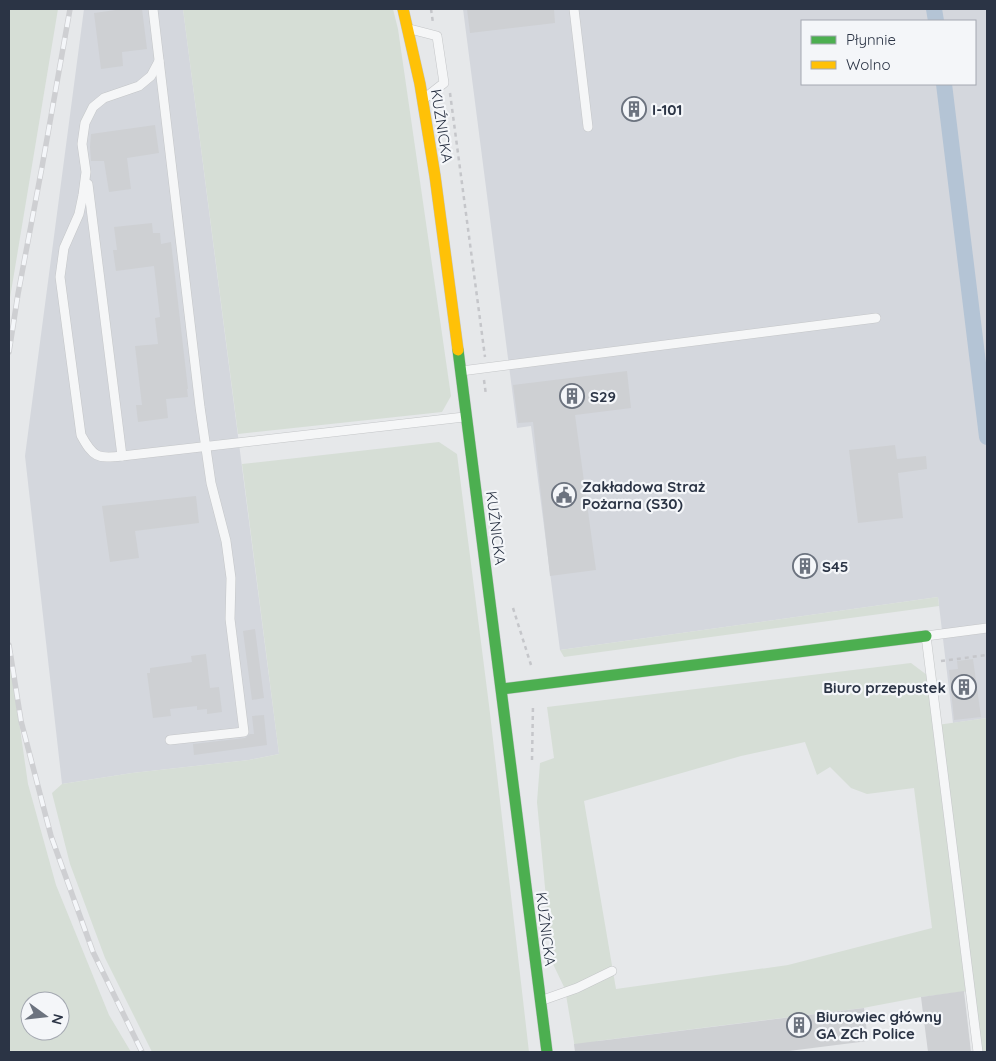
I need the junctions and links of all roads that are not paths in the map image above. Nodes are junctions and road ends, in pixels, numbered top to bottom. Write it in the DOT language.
graph roads {
  1 [pos="153,9"];
  2 [pos="403,9"];
  3 [pos="574,9"];
  4 [pos="408,29"];
  5 [pos="159,61"];
  6 [pos="422,100"];
  7 [pos="588,127"];
  8 [pos="86,172"];
  9 [pos="876,318"];
  10 [pos="461,371"];
  11 [pos="467,416"];
  12 [pos="206,447"];
  13 [pos="122,456"];
  14 [pos="987,628"];
  15 [pos="926,636"];
  16 [pos="502,688"];
  17 [pos="170,740"];
  18 [pos="612,971"];
  19 [pos="541,1001"];
  20 [pos="547,1052"];
  21 [pos="978,1052"];
  1 -- 5 [label="lane"];
  2 -- 4 [label="street, KUŹNICKA"];
  3 -- 7 [label="lane"];
  4 -- 6 [label="street, KUŹNICKA"];
  4 -- 6 [label="lane"];
  5 -- 8 [label="lane"];
  5 -- 12 [label="lane"];
  6 -- 10 [label="street, KUŹNICKA"];
  8 -- 13 [label="lane"];
  8 -- 13 [label="lane"];
  9 -- 10 [label="lane"];
  10 -- 11 [label="street, KUŹNICKA"];
  11 -- 12 [label="lane"];
  11 -- 16 [label="street, KUŹNICKA"];
  12 -- 13 [label="lane"];
  12 -- 17 [label="lane"];
  14 -- 15 [label="lane"];
  15 -- 16 [label="street"];
  15 -- 21 [label="lane"];
  16 -- 19 [label="street, KUŹNICKA"];
  18 -- 19 [label="lane"];
  19 -- 20 [label="street, KUŹNICKA"];
}
